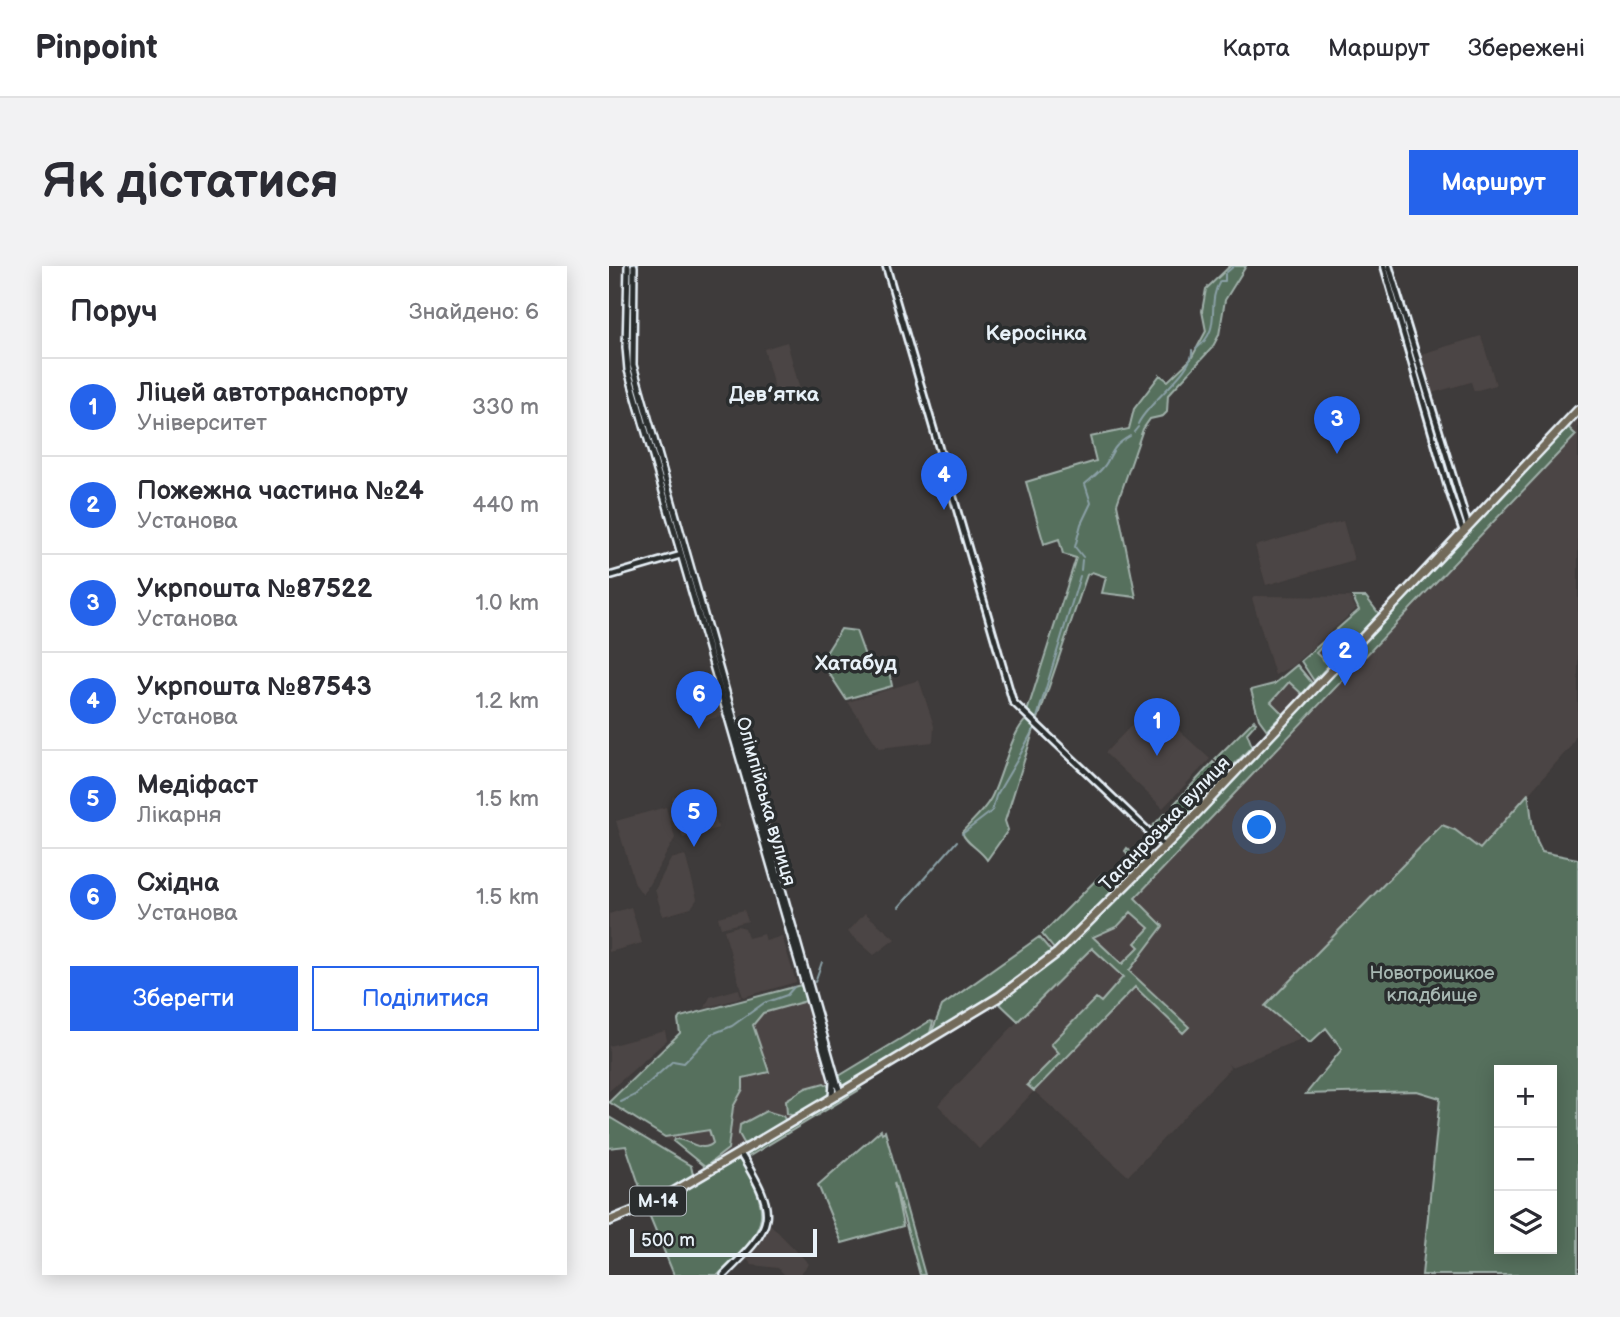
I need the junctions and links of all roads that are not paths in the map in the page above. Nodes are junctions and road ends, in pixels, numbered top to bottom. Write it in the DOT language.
graph roads {
  1 [pos="628,266"];
  2 [pos="634,266"];
  3 [pos="888,266"];
  4 [pos="1386,266"];
  5 [pos="629,332"];
  6 [pos="1578,410"];
  7 [pos="1466,528"];
  8 [pos="684,554"];
  9 [pos="609,576"];
  10 [pos="1164,846"];
  11 [pos="833,1078"];
  12 [pos="839,1093"];
  13 [pos="740,1153"];
  14 [pos="609,1221"];
  15 [pos="724,1275"];
  1 -- 5 [label="main road, Олімпійська вулиця"];
  2 -- 5 [label="main road, Олімпійська вулиця"];
  3 -- 10 [label="street"];
  4 -- 7 [label="street"];
  5 -- 8 [label="main road, Олімпійська вулиця"];
  6 -- 7 [label="highway, Таганрозька вулиця / М-14"];
  7 -- 10 [label="highway, Таганрозька вулиця / М-14"];
  8 -- 9 [label="street"];
  8 -- 11 [label="main road, Олімпійська вулиця"];
  10 -- 12 [label="highway, Таганрозька вулиця / М-14"];
  11 -- 12 [label="main road, Олімпійська вулиця"];
  11 -- 12 [label="main road"];
  12 -- 13 [label="highway, Таганрозька вулиця / М-14"];
  13 -- 14 [label="highway, Таганрозька вулиця / М-14"];
  13 -- 15 [label="main road"];
}
